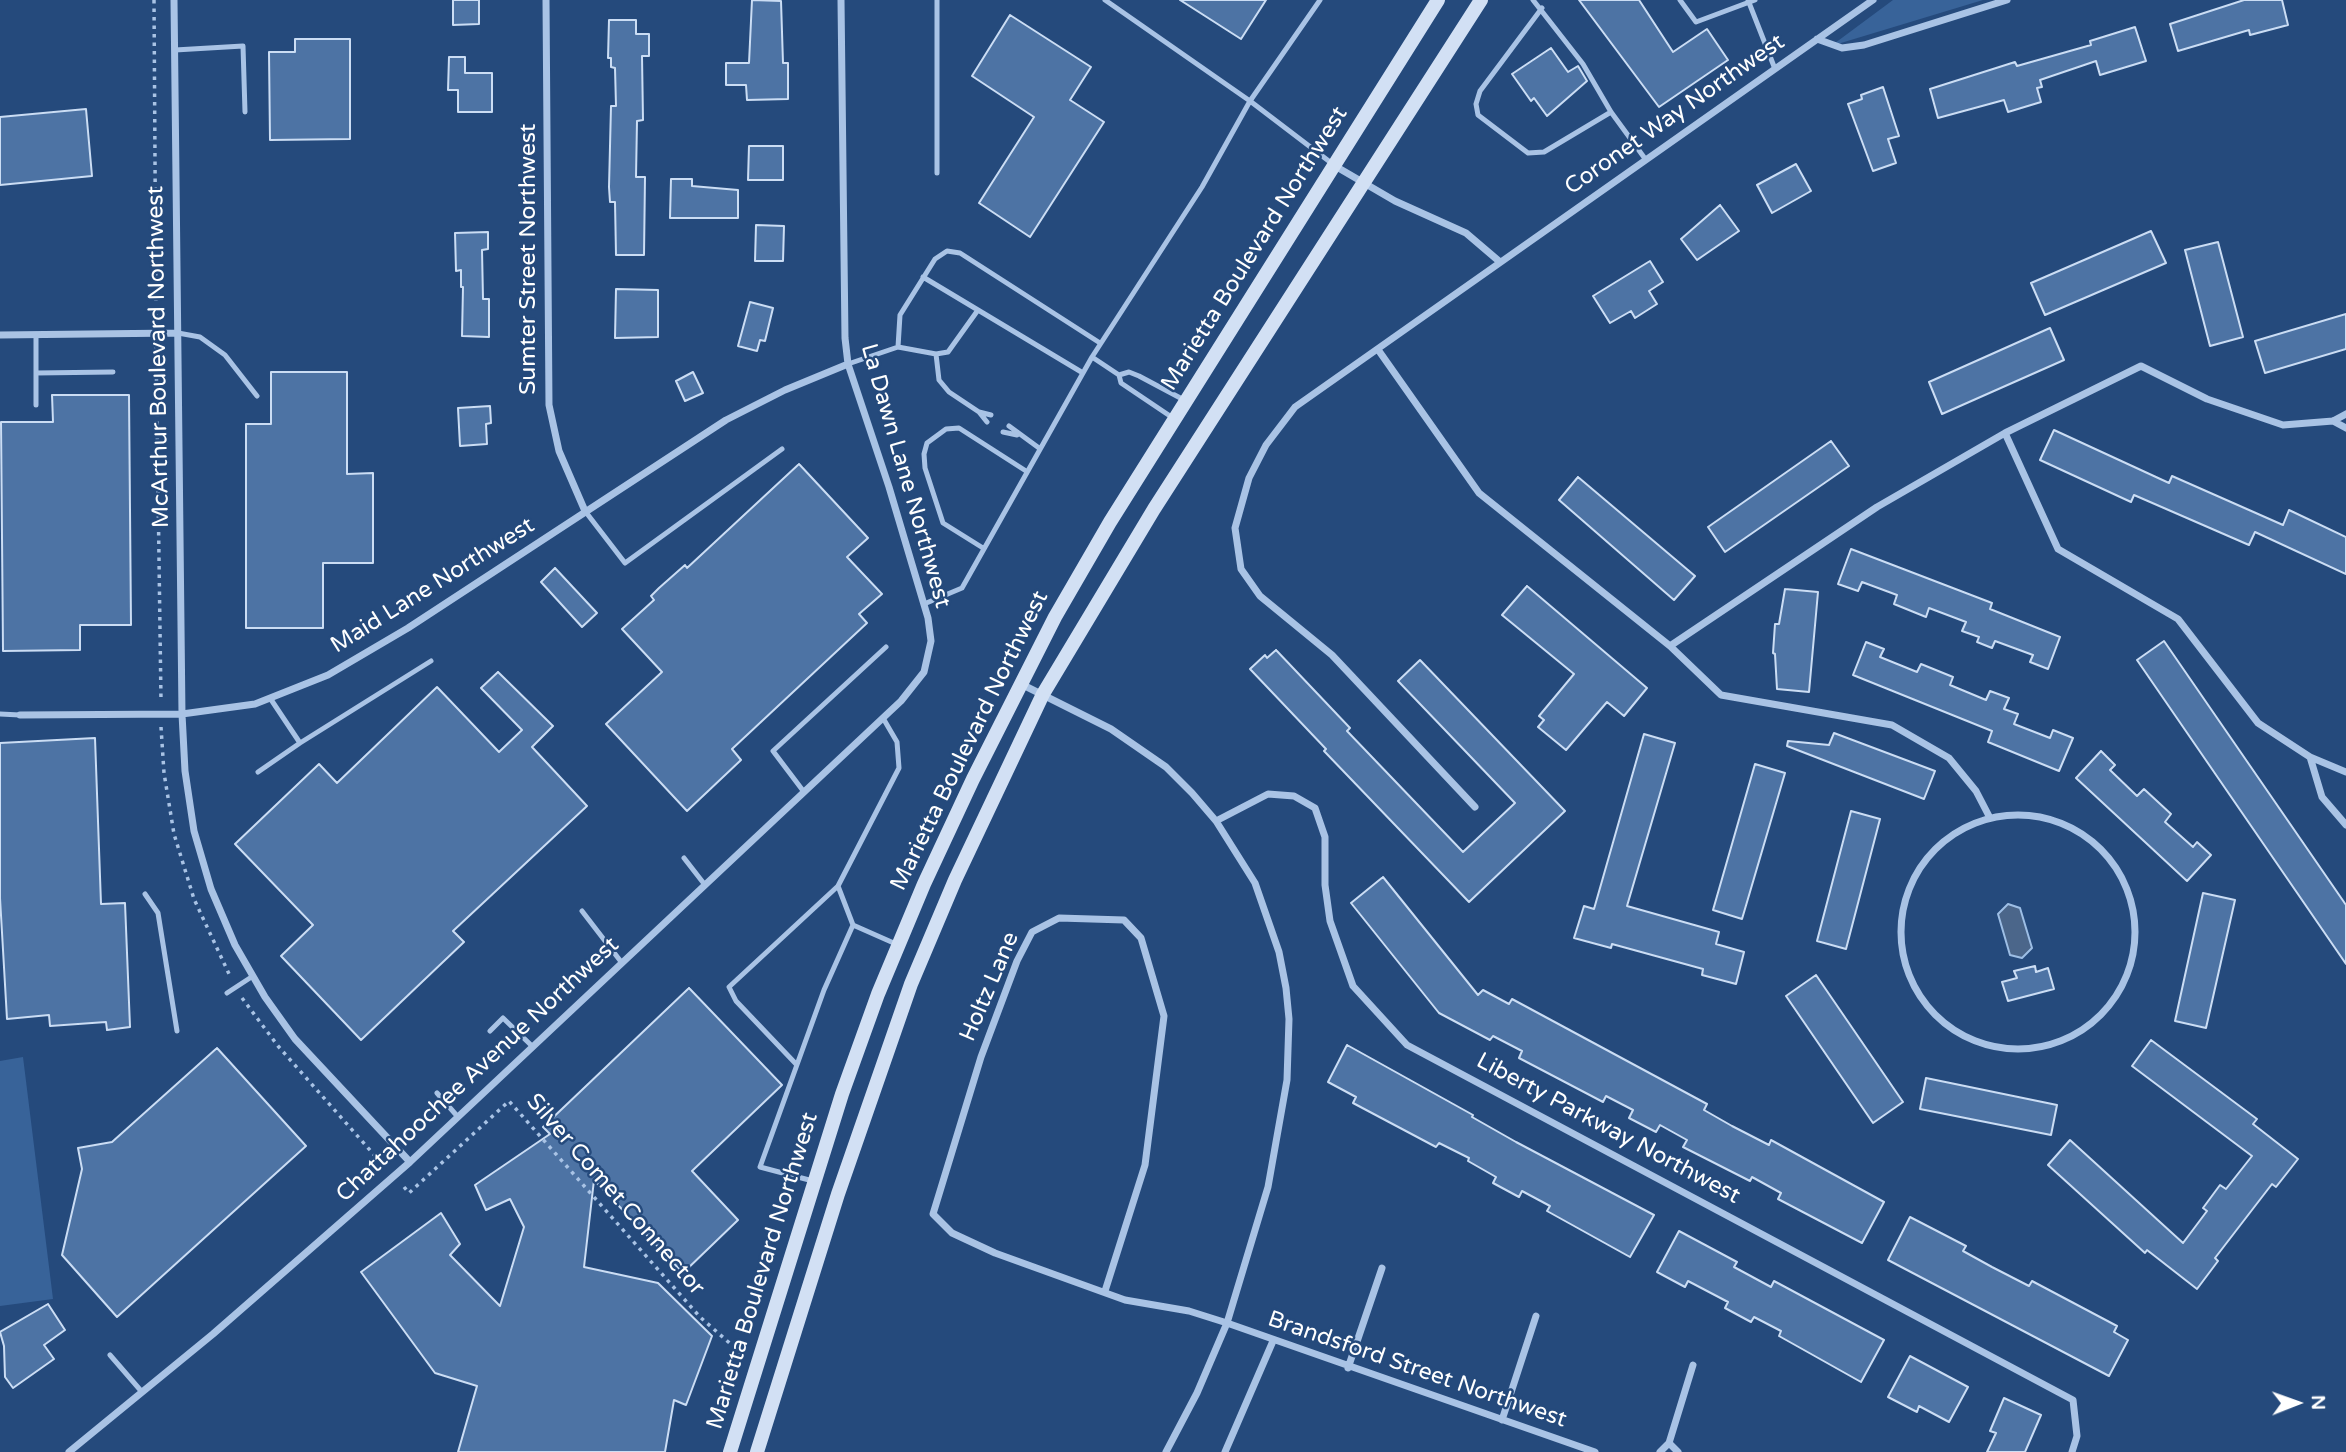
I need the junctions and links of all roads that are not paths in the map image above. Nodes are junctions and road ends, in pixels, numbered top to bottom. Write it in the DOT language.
graph roads {
  1 [pos="174,0"];
  2 [pos="546,0"];
  3 [pos="841,0"];
  4 [pos="937,0"];
  5 [pos="1105,0"];
  6 [pos="1320,0"];
  7 [pos="1438,0"];
  8 [pos="1481,0"];
  9 [pos="1533,0"];
  10 [pos="1680,0"];
  11 [pos="1873,0"];
  12 [pos="2007,0"];
  13 [pos="1751,1"];
  14 [pos="1542,8"];
  15 [pos="1816,40"];
  16 [pos="175,50"];
  17 [pos="1775,69"];
  18 [pos="1250,101"];
  19 [pos="245,112"];
  20 [pos="1611,112"];
  21 [pos="1646,160"];
  22 [pos="1335,166"];
  23 [pos="937,173"];
  24 [pos="1365,183"];
  25 [pos="1500,262"];
  26 [pos="923,277"];
  27 [pos="978,310"];
  28 [pos="178,333"];
  29 [pos="0,335"];
  30 [pos="36,335"];
  31 [pos="1100,343"];
  32 [pos="898,347"];
  33 [pos="1379,351"];
  34 [pos="936,354"];
  35 [pos="1092,357"];
  36 [pos="848,364"];
  37 [pos="113,372"];
  38 [pos="36,373"];
  39 [pos="1083,373"];
  40 [pos="1119,375"];
  41 [pos="257,396"];
  42 [pos="1187,401"];
  43 [pos="36,405"];
  44 [pos="979,412"];
  45 [pos="2346,414"];
  46 [pos="992,415"];
  47 [pos="1175,420"];
  48 [pos="2333,421"];
  49 [pos="987,422"];
  50 [pos="1009,426"];
  51 [pos="2346,428"];
  52 [pos="1003,432"];
  53 [pos="2005,433"];
  54 [pos="1018,435"];
  55 [pos="1039,448"];
  56 [pos="782,449"];
  57 [pos="1026,471"];
  58 [pos="585,511"];
  59 [pos="983,548"];
  60 [pos="924,604"];
  61 [pos="1671,646"];
  62 [pos="886,647"];
  63 [pos="431,661"];
  64 [pos="1019,683"];
  65 [pos="1043,694"];
  66 [pos="270,698"];
  67 [pos="901,701"];
  68 [pos="0,714"];
  69 [pos="182,714"];
  70 [pos="20,715"];
  71 [pos="883,718"];
  72 [pos="300,743"];
  73 [pos="2310,757"];
  74 [pos="258,772"];
  75 [pos="2346,772"];
  76 [pos="804,792"];
  77 [pos="1475,807"];
  78 [pos="1990,818"];
  79 [pos="1216,821"];
  80 [pos="2346,825"];
  81 [pos="684,858"];
  82 [pos="705,885"];
  83 [pos="838,886"];
  84 [pos="145,894"];
  85 [pos="582,911"];
  86 [pos="853,925"];
  87 [pos="898,945"];
  88 [pos="622,963"];
  89 [pos="253,976"];
  90 [pos="228,993"];
  91 [pos="177,1031"];
  92 [pos="490,1031"];
  93 [pos="533,1047"];
  94 [pos="796,1064"];
  95 [pos="438,1093"];
  96 [pos="458,1117"];
  97 [pos="410,1163"];
  98 [pos="814,1181"];
  99 [pos="1382,1268"];
  100 [pos="1105,1291"];
  101 [pos="1536,1316"];
  102 [pos="1227,1323"];
  103 [pos="1273,1341"];
  104 [pos="110,1355"];
  105 [pos="1693,1365"];
  106 [pos="1348,1368"];
  107 [pos="142,1392"];
  108 [pos="1502,1420"];
  109 [pos="1670,1443"];
  110 [pos="69,1452"];
  111 [pos="730,1452"];
  112 [pos="757,1452"];
  113 [pos="1166,1452"];
  114 [pos="1225,1452"];
  115 [pos="1595,1452"];
  116 [pos="1660,1452"];
  117 [pos="1678,1452"];
  118 [pos="2072,1452"];
  1 -- 16 [label="street, McArthur Boulevard Northwest"];
  2 -- 58 [label="street, Sumter Street Northwest"];
  3 -- 36 [label="street, La Dawn Lane Northwest"];
  4 -- 23 [label="lane"];
  5 -- 18 [label="lane"];
  6 -- 18 [label="lane"];
  7 -- 22 [label="main road, Marietta Boulevard Northwest"];
  8 -- 24 [label="main road"];
  9 -- 14 [label="lane"];
  10 -- 13 [label="lane"];
  11 -- 15 [label="street, Coronet Way Northwest"];
  12 -- 15 [label="street"];
  13 -- 17 [label="lane"];
  14 -- 20 [label="lane"];
  14 -- 20 [label="lane"];
  15 -- 17 [label="street, Coronet Way Northwest"];
  16 -- 19 [label="lane"];
  16 -- 28 [label="street, McArthur Boulevard Northwest"];
  17 -- 21 [label="street, Coronet Way Northwest"];
  18 -- 22 [label="lane"];
  18 -- 31 [label="lane"];
  20 -- 21 [label="lane"];
  21 -- 25 [label="street, Coronet Way Northwest"];
  22 -- 24 [label="street"];
  22 -- 42 [label="main road, Marietta Boulevard Northwest"];
  24 -- 25 [label="street"];
  24 -- 65 [label="main road"];
  25 -- 33 [label="street, Coronet Way Northwest"];
  26 -- 27 [label="lane"];
  26 -- 31 [label="lane"];
  26 -- 32 [label="lane"];
  27 -- 34 [label="lane"];
  27 -- 39 [label="lane"];
  28 -- 30 [label="street"];
  28 -- 41 [label="lane"];
  28 -- 69 [label="street, McArthur Boulevard Northwest"];
  29 -- 30 [label="street"];
  30 -- 38 [label="lane"];
  31 -- 35 [label="lane"];
  32 -- 34 [label="lane"];
  32 -- 36 [label="lane"];
  33 -- 61 [label="street"];
  33 -- 77 [label="street, Coronet Way Northwest"];
  34 -- 44 [label="lane"];
  35 -- 39 [label="lane"];
  35 -- 40 [label="lane"];
  36 -- 58 [label="street, Maid Lane Northwest"];
  36 -- 60 [label="street, La Dawn Lane Northwest"];
  37 -- 38 [label="lane"];
  38 -- 43 [label="lane"];
  39 -- 55 [label="lane"];
  40 -- 42 [label="lane"];
  40 -- 47 [label="lane"];
  42 -- 47 [label="main road, Marietta Boulevard Northwest"];
  44 -- 46 [label="lane"];
  44 -- 49 [label="lane"];
  45 -- 48 [label="street"];
  47 -- 64 [label="main road, Marietta Boulevard Northwest"];
  48 -- 51 [label="street"];
  48 -- 53 [label="street"];
  50 -- 54 [label="lane"];
  52 -- 54 [label="lane"];
  53 -- 61 [label="street"];
  53 -- 73 [label="street"];
  54 -- 55 [label="lane"];
  55 -- 57 [label="lane"];
  56 -- 58 [label="lane"];
  57 -- 59 [label="lane"];
  57 -- 59 [label="lane"];
  58 -- 66 [label="street, Maid Lane Northwest"];
  59 -- 60 [label="lane"];
  60 -- 67 [label="street, La Dawn Lane Northwest"];
  61 -- 78 [label="street"];
  62 -- 76 [label="lane"];
  63 -- 72 [label="lane"];
  64 -- 65 [label="street"];
  64 -- 87 [label="main road, Marietta Boulevard Northwest"];
  65 -- 79 [label="street"];
  65 -- 112 [label="main road"];
  66 -- 69 [label="street, Maid Lane Northwest"];
  66 -- 72 [label="lane"];
  67 -- 71 [label="street, Chattahoochee Avenue Northwest"];
  68 -- 70 [label="lane, Maid Lane Northwest"];
  69 -- 70 [label="street, Maid Lane Northwest"];
  69 -- 89 [label="street, McArthur Boulevard Northwest"];
  71 -- 76 [label="street, Chattahoochee Avenue Northwest"];
  71 -- 83 [label="lane"];
  72 -- 74 [label="lane"];
  73 -- 75 [label="street"];
  73 -- 80 [label="street"];
  76 -- 82 [label="street, Chattahoochee Avenue Northwest"];
  78 -- 78 [label="street"];
  79 -- 102 [label="street"];
  79 -- 118 [label="street, Liberty Parkway Northwest"];
  81 -- 82 [label="lane"];
  82 -- 88 [label="street, Chattahoochee Avenue Northwest"];
  83 -- 86 [label="lane"];
  83 -- 94 [label="lane"];
  84 -- 91 [label="lane"];
  85 -- 88 [label="lane"];
  86 -- 87 [label="lane"];
  86 -- 94 [label="lane"];
  87 -- 98 [label="main road, Marietta Boulevard Northwest"];
  88 -- 93 [label="street, Chattahoochee Avenue Northwest"];
  89 -- 90 [label="lane"];
  89 -- 97 [label="street, McArthur Boulevard Northwest"];
  92 -- 93 [label="lane"];
  93 -- 96 [label="street, Chattahoochee Avenue Northwest"];
  94 -- 98 [label="lane"];
  95 -- 96 [label="lane"];
  96 -- 97 [label="street, Chattahoochee Avenue Northwest"];
  97 -- 107 [label="street, Chattahoochee Avenue Northwest"];
  98 -- 111 [label="main road, Marietta Boulevard Northwest"];
  99 -- 106 [label="street"];
  100 -- 100 [label="street, Holtz Lane"];
  100 -- 102 [label="street, Holtz Lane"];
  101 -- 108 [label="street"];
  102 -- 103 [label="street, Brandsford Street Northwest"];
  102 -- 113 [label="street"];
  103 -- 106 [label="street, Brandsford Street Northwest"];
  103 -- 114 [label="street"];
  104 -- 107 [label="lane"];
  105 -- 109 [label="street"];
  106 -- 108 [label="street, Brandsford Street Northwest"];
  107 -- 110 [label="street, Chattahoochee Avenue Northwest"];
  108 -- 115 [label="street, Brandsford Street Northwest"];
  109 -- 116 [label="street"];
  109 -- 117 [label="street"];
}
